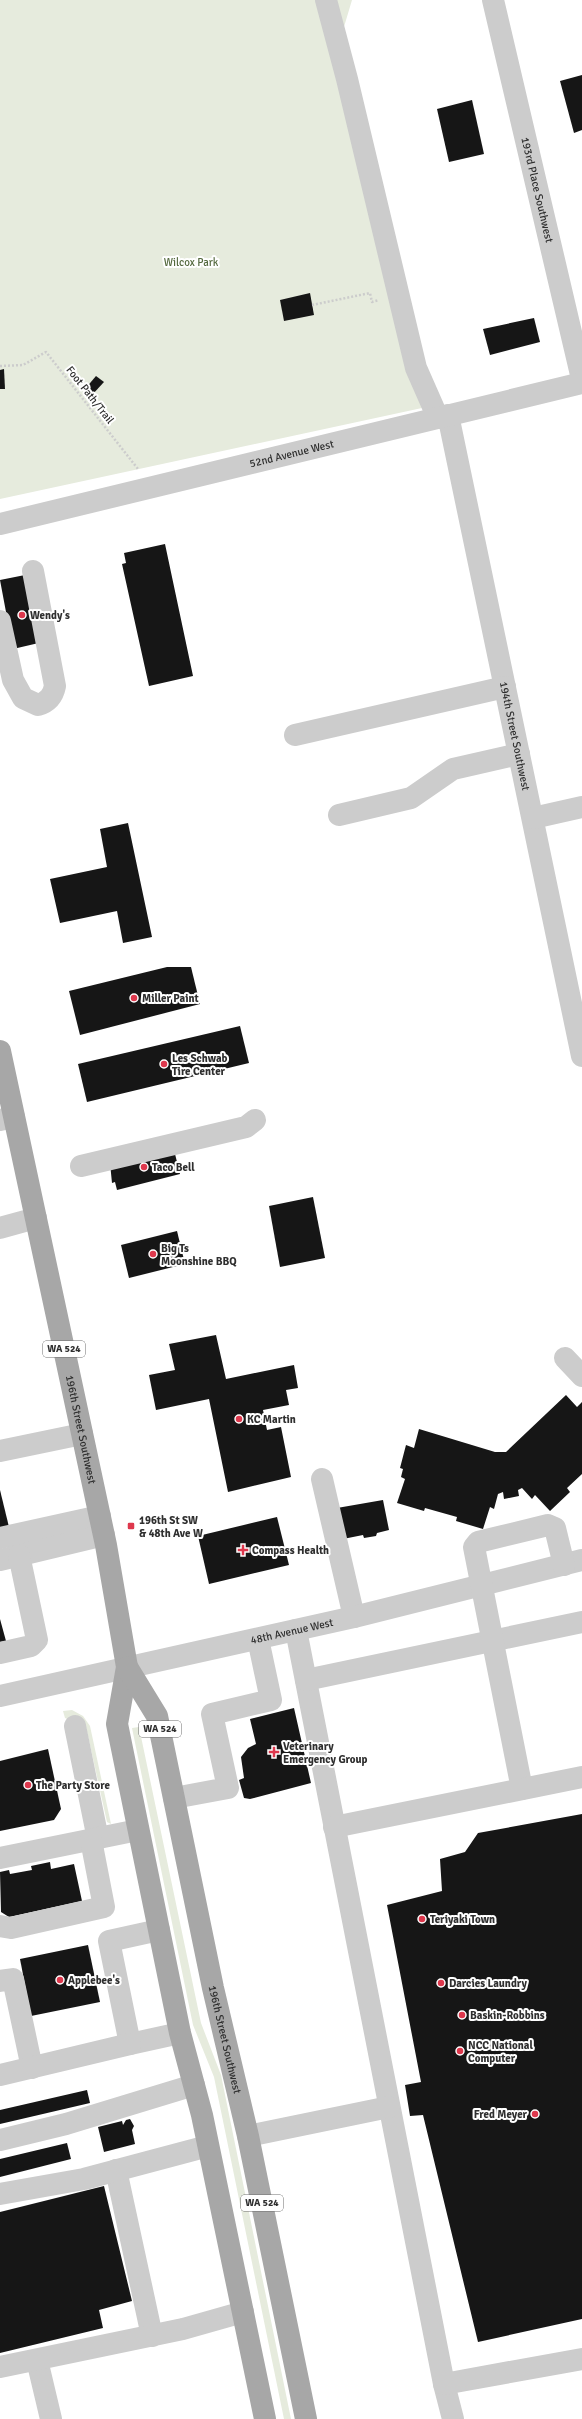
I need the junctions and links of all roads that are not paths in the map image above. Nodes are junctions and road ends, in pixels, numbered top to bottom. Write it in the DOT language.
graph roads {
  1 [pos="326,0"];
  2 [pos="493,0"];
  3 [pos="582,379"];
  4 [pos="582,382"];
  5 [pos="443,416"];
  6 [pos="0,524"];
  7 [pos="33,570"];
  8 [pos="0,621"];
  9 [pos="505,686"];
  10 [pos="295,735"];
  11 [pos="519,754"];
  12 [pos="582,807"];
  13 [pos="340,815"];
  14 [pos="533,818"];
  15 [pos="581,1046"];
  16 [pos="0,1051"];
  17 [pos="7,1118"];
  18 [pos="255,1120"];
  19 [pos="81,1166"];
  20 [pos="36,1218"];
  21 [pos="0,1228"];
  22 [pos="565,1358"];
  23 [pos="582,1376"];
  24 [pos="82,1434"];
  25 [pos="0,1451"];
  26 [pos="322,1479"];
  27 [pos="102,1525"];
  28 [pos="0,1538"];
  29 [pos="10,1557"];
  30 [pos="573,1562"];
  31 [pos="482,1585"];
  32 [pos="354,1617"];
  33 [pos="582,1622"];
  34 [pos="296,1630"];
  35 [pos="258,1639"];
  36 [pos="493,1641"];
  37 [pos="0,1654"];
  38 [pos="127,1667"];
  39 [pos="306,1680"];
  40 [pos="0,1696"];
  41 [pos="75,1726"];
  42 [pos="582,1777"];
  43 [pos="522,1789"];
  44 [pos="174,1798"];
  45 [pos="334,1827"];
  46 [pos="138,1830"];
  47 [pos="94,1839"];
  48 [pos="0,1858"];
  49 [pos="0,1926"];
  50 [pos="159,1930"];
  51 [pos="0,1981"];
  52 [pos="180,2033"];
  53 [pos="130,2044"];
  54 [pos="32,2068"];
  55 [pos="0,2075"];
  56 [pos="194,2085"];
  57 [pos="389,2107"];
  58 [pos="248,2136"];
  59 [pos="0,2140"];
  60 [pos="208,2146"];
  61 [pos="116,2170"];
  62 [pos="0,2194"];
  63 [pos="243,2312"];
  64 [pos="152,2336"];
  65 [pos="582,2359"];
  66 [pos="37,2360"];
  67 [pos="0,2367"];
  68 [pos="444,2384"];
  69 [pos="51,2419"];
  70 [pos="265,2419"];
  71 [pos="306,2419"];
  72 [pos="452,2419"];
  1 -- 5 [label="street"];
  2 -- 3 [label="street, 193rd Place Southwest"];
  4 -- 5 [label="street, 52nd Avenue West"];
  5 -- 6 [label="street, 52nd Avenue West"];
  5 -- 9 [label="street, 194th Street Southwest"];
  7 -- 8 [label="street"];
  9 -- 10 [label="street"];
  9 -- 11 [label="street, 194th Street Southwest"];
  11 -- 13 [label="street"];
  11 -- 14 [label="street, 194th Street Southwest"];
  12 -- 14 [label="street"];
  14 -- 15 [label="street, 194th Street Southwest"];
  16 -- 17 [label="main road, 196th Street Southwest / WA 524"];
  17 -- 20 [label="main road, 196th Street Southwest / WA 524"];
  18 -- 19 [label="street"];
  20 -- 21 [label="street"];
  20 -- 24 [label="main road, 196th Street Southwest / WA 524"];
  22 -- 23 [label="street"];
  24 -- 25 [label="street"];
  24 -- 27 [label="main road, 196th Street Southwest / WA 524"];
  26 -- 32 [label="street"];
  27 -- 28 [label="street"];
  27 -- 29 [label="street"];
  27 -- 38 [label="main road, 196th Street Southwest / WA 524"];
  29 -- 37 [label="street"];
  30 -- 31 [label="street, 48th Avenue West"];
  30 -- 31 [label="street"];
  31 -- 32 [label="street, 48th Avenue West"];
  31 -- 36 [label="street"];
  32 -- 34 [label="street, 48th Avenue West"];
  33 -- 36 [label="street"];
  34 -- 35 [label="street, 48th Avenue West"];
  34 -- 39 [label="street"];
  35 -- 38 [label="street, 48th Avenue West"];
  35 -- 44 [label="street"];
  36 -- 39 [label="street"];
  36 -- 43 [label="street"];
  38 -- 40 [label="street, 48th Avenue West"];
  38 -- 44 [label="main road, 196th Street Southwest / WA 524"];
  38 -- 46 [label="main road, 196th Street Southwest"];
  39 -- 45 [label="street"];
  41 -- 47 [label="street"];
  42 -- 43 [label="street"];
  43 -- 45 [label="street"];
  44 -- 58 [label="main road, 196th Street Southwest / WA 524"];
  45 -- 57 [label="street"];
  46 -- 47 [label="street"];
  46 -- 50 [label="main road, 196th Street Southwest"];
  47 -- 48 [label="street"];
  47 -- 49 [label="street"];
  50 -- 52 [label="main road, 196th Street Southwest"];
  50 -- 53 [label="street"];
  51 -- 54 [label="street"];
  52 -- 53 [label="street"];
  52 -- 56 [label="main road, 196th Street Southwest"];
  53 -- 54 [label="street"];
  54 -- 55 [label="street"];
  56 -- 59 [label="street"];
  56 -- 60 [label="main road, 196th Street Southwest"];
  57 -- 58 [label="street"];
  57 -- 68 [label="street"];
  58 -- 71 [label="main road, 196th Street Southwest / WA 524"];
  60 -- 61 [label="street"];
  60 -- 63 [label="main road, 196th Street Southwest"];
  61 -- 62 [label="street"];
  61 -- 64 [label="street"];
  63 -- 64 [label="street"];
  63 -- 70 [label="main road, 196th Street Southwest"];
  64 -- 66 [label="street"];
  65 -- 68 [label="street"];
  66 -- 67 [label="street"];
  66 -- 69 [label="street"];
  68 -- 72 [label="street"];
}
